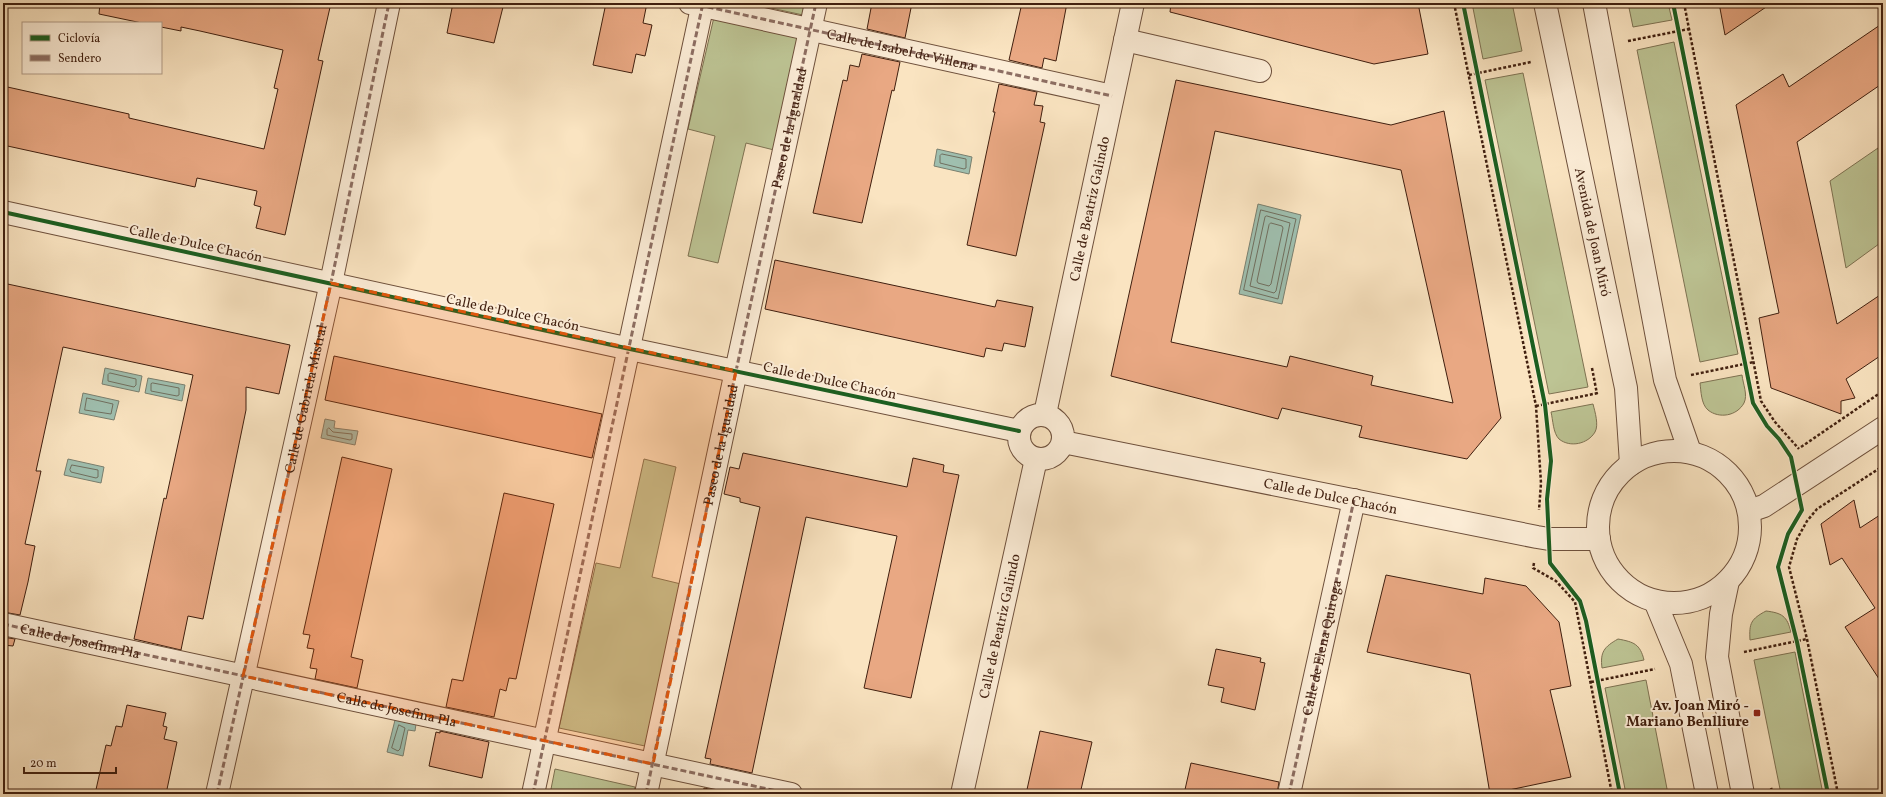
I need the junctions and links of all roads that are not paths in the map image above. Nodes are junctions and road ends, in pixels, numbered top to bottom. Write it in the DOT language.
graph roads {
  1 [pos="389,3"];
  2 [pos="816,3"];
  3 [pos="1133,3"];
  4 [pos="1544,3"];
  5 [pos="1594,3"];
  6 [pos="698,4"];
  7 [pos="811,29"];
  8 [pos="1125,40"];
  9 [pos="1260,71"];
  10 [pos="1112,96"];
  11 [pos="3,212"];
  12 [pos="330,283"];
  13 [pos="630,349"];
  14 [pos="736,371"];
  15 [pos="1045,414"];
  16 [pos="1883,428"];
  17 [pos="1019,432"];
  18 [pos="1063,442"];
  19 [pos="1690,452"];
  20 [pos="1036,459"];
  21 [pos="1631,464"];
  22 [pos="1354,500"];
  23 [pos="1749,511"];
  24 [pos="1599,539"];
  25 [pos="1728,581"];
  26 [pos="1656,601"];
  27 [pos="3,624"];
  28 [pos="243,676"];
  29 [pos="544,741"];
  30 [pos="653,764"];
  31 [pos="217,794"];
  32 [pos="534,794"];
  33 [pos="646,794"];
  34 [pos="791,794"];
  35 [pos="962,794"];
  36 [pos="1290,794"];
  37 [pos="1707,794"];
  38 [pos="1743,794"];
  1 -- 12 [label="street, Calle de Gabriela Mistral"];
  2 -- 7 [label="street, Paseo de la Igualdad"];
  3 -- 8 [label="street, Calle de Beatriz Galindo"];
  4 -- 21 [label="street, Avenida de Joan Miró"];
  5 -- 19 [label="street"];
  6 -- 7 [label="street, Calle de Isabel de Villena"];
  6 -- 13 [label="street"];
  7 -- 10 [label="street, Calle de Isabel de Villena"];
  7 -- 14 [label="street, Paseo de la Igualdad"];
  8 -- 9 [label="street"];
  8 -- 10 [label="street, Calle de Beatriz Galindo"];
  10 -- 15 [label="street, Calle de Beatriz Galindo"];
  11 -- 12 [label="street, Calle de Dulce Chacón"];
  12 -- 13 [label="street, Calle de Dulce Chacón"];
  12 -- 28 [label="street, Calle de Gabriela Mistral"];
  13 -- 14 [label="street, Calle de Dulce Chacón"];
  13 -- 29 [label="street"];
  14 -- 17 [label="street, Calle de Dulce Chacón"];
  14 -- 30 [label="street, Paseo de la Igualdad"];
  15 -- 17 [label="street"];
  15 -- 18 [label="street"];
  16 -- 23 [label="street"];
  17 -- 20 [label="street"];
  18 -- 20 [label="street"];
  18 -- 22 [label="street, Calle de Dulce Chacón"];
  19 -- 21 [label="street"];
  19 -- 23 [label="street"];
  20 -- 35 [label="street, Calle de Beatriz Galindo"];
  21 -- 24 [label="street"];
  22 -- 24 [label="street, Calle de Dulce Chacón"];
  22 -- 36 [label="street, Calle de Elena Quiroga"];
  23 -- 25 [label="street"];
  24 -- 26 [label="street"];
  25 -- 26 [label="street"];
  25 -- 38 [label="street"];
  26 -- 37 [label="street"];
  27 -- 28 [label="street, Calle de Josefina Pla"];
  28 -- 29 [label="street, Calle de Josefina Pla"];
  28 -- 31 [label="street, Calle de Gabriela Mistral"];
  29 -- 30 [label="street, Calle de Josefina Pla"];
  29 -- 32 [label="street"];
  30 -- 33 [label="street, Paseo de la Igualdad"];
  30 -- 34 [label="street, Calle de Josefina Pla"];
}
